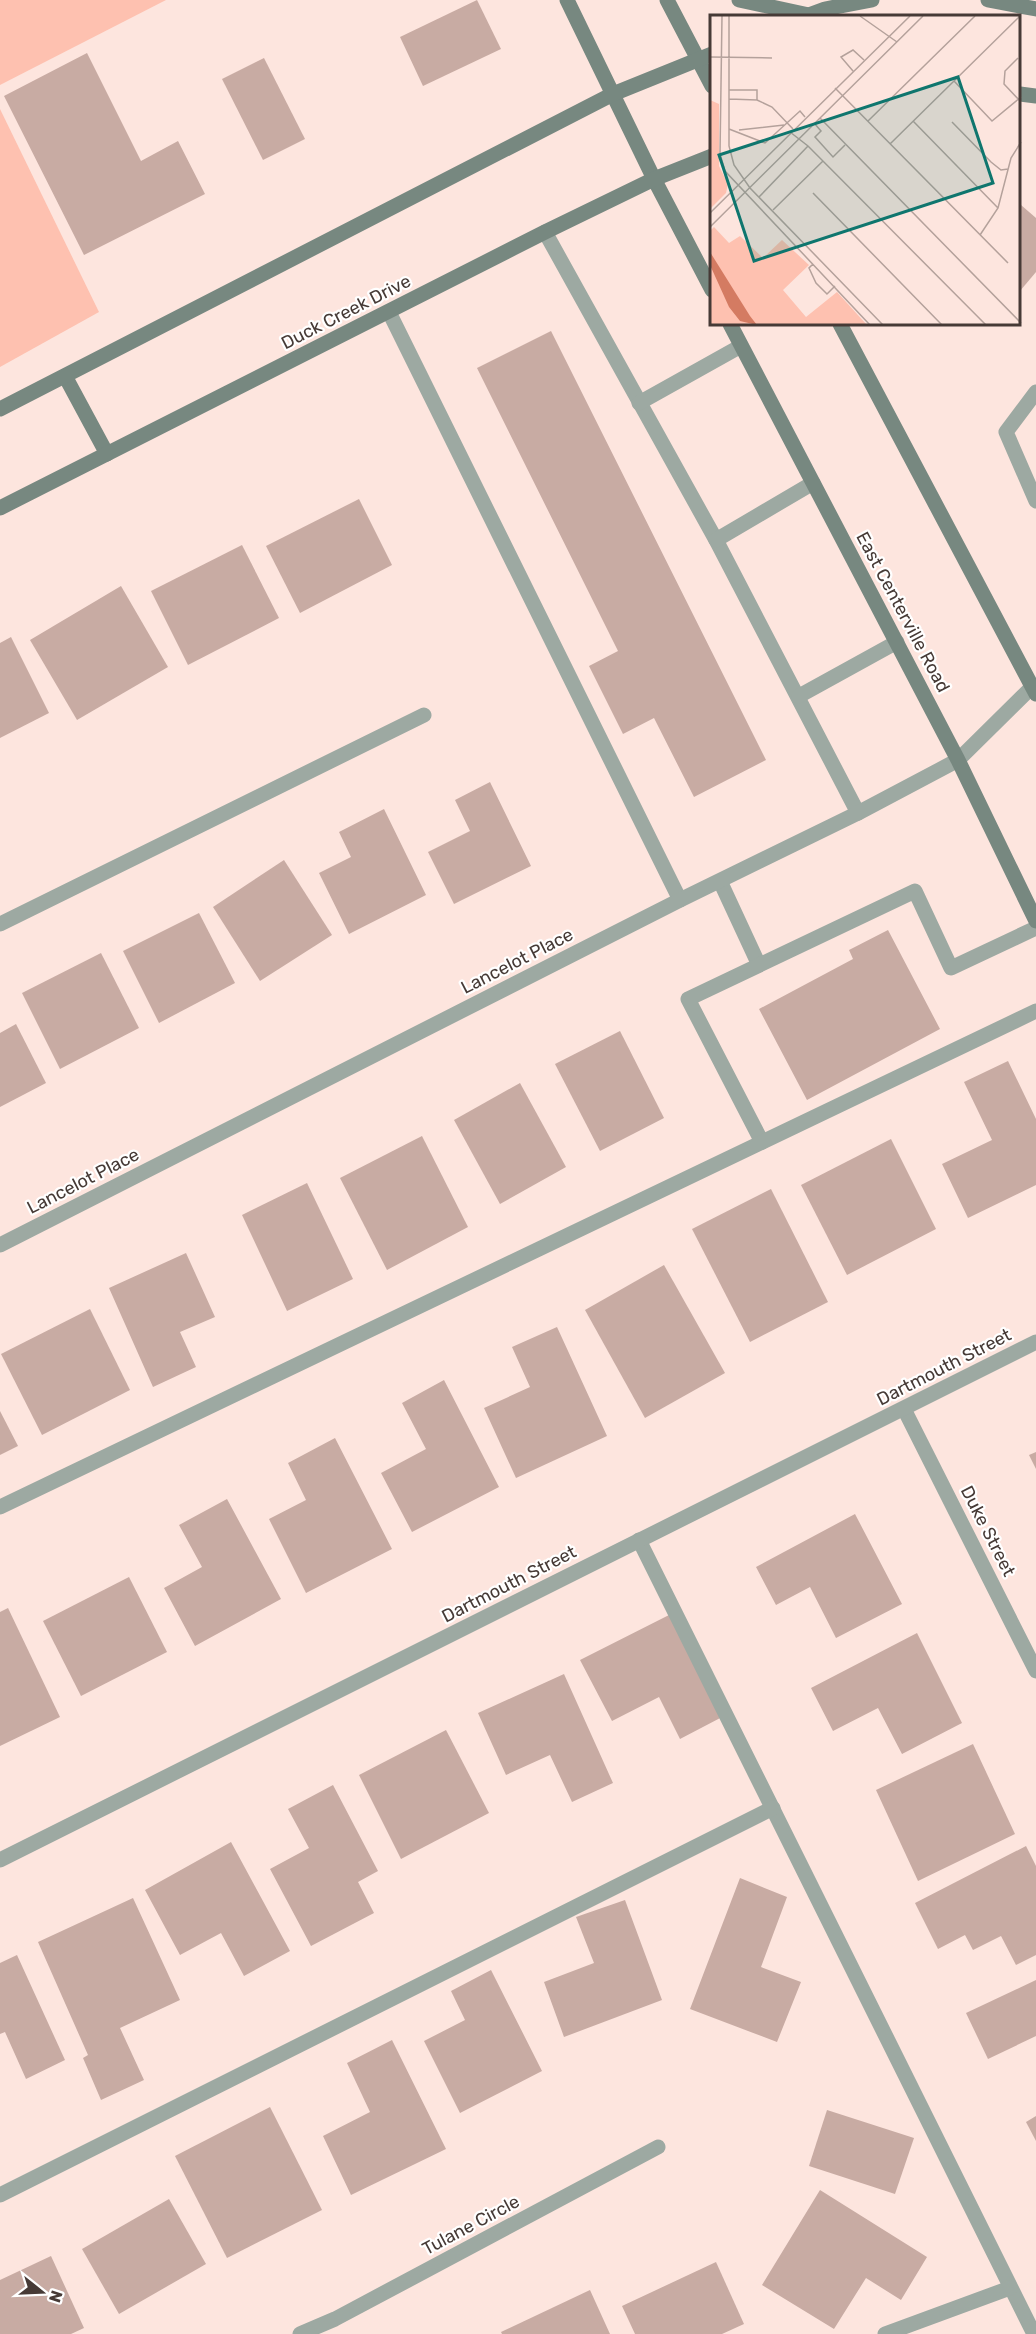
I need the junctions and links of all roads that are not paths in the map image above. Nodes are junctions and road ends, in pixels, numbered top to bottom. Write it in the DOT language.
graph roads {
  1 [pos="567,0"];
  2 [pos="667,0"];
  3 [pos="739,0"];
  4 [pos="872,0"];
  5 [pos="988,0"];
  6 [pos="1036,9"];
  7 [pos="803,15"];
  8 [pos="810,15"];
  9 [pos="705,57"];
  10 [pos="710,78"];
  11 [pos="613,94"];
  12 [pos="1021,94"];
  13 [pos="1036,96"];
  14 [pos="710,157"];
  15 [pos="654,179"];
  16 [pos="545,232"];
  17 [pos="710,286"];
  18 [pos="389,312"];
  19 [pos="731,326"];
  20 [pos="841,326"];
  21 [pos="741,346"];
  22 [pos="65,376"];
  23 [pos="1036,392"];
  24 [pos="639,403"];
  25 [pos="0,409"];
  26 [pos="107,454"];
  27 [pos="813,483"];
  28 [pos="1036,501"];
  29 [pos="0,508"];
  30 [pos="716,540"];
  31 [pos="897,642"];
  32 [pos="1034,691"];
  33 [pos="799,696"];
  34 [pos="424,715"];
  35 [pos="958,759"];
  36 [pos="858,813"];
  37 [pos="720,881"];
  38 [pos="680,900"];
  39 [pos="1036,921"];
  40 [pos="0,924"];
  41 [pos="1036,928"];
  42 [pos="759,965"];
  43 [pos="1036,1011"];
  44 [pos="762,1142"];
  45 [pos="0,1245"];
  46 [pos="1036,1342"];
  47 [pos="904,1409"];
  48 [pos="0,1507"];
  49 [pos="639,1540"];
  50 [pos="1036,1671"];
  51 [pos="773,1808"];
  52 [pos="0,1860"];
  53 [pos="658,2147"];
  54 [pos="0,2195"];
  55 [pos="1010,2288"];
  56 [pos="300,2334"];
  57 [pos="885,2334"];
  58 [pos="1034,2334"];
  1 -- 11 [label="main road"];
  2 -- 9 [label="main road"];
  3 -- 7 [label="main road"];
  4 -- 8 [label="main road"];
  5 -- 6 [label="main road"];
  9 -- 10 [label="main road"];
  9 -- 11 [label="main road"];
  11 -- 15 [label="main road"];
  11 -- 22 [label="main road"];
  12 -- 13 [label="main road"];
  14 -- 15 [label="main road, Duck Creek Drive"];
  15 -- 16 [label="main road, Duck Creek Drive"];
  15 -- 17 [label="main road"];
  16 -- 18 [label="main road, Duck Creek Drive"];
  16 -- 24 [label="street"];
  18 -- 26 [label="main road, Duck Creek Drive"];
  18 -- 38 [label="street"];
  19 -- 21 [label="main road, East Centerville Road"];
  20 -- 32 [label="main road"];
  21 -- 24 [label="street"];
  21 -- 27 [label="main road, East Centerville Road"];
  22 -- 25 [label="main road"];
  22 -- 26 [label="main road"];
  23 -- 28 [label="street"];
  24 -- 30 [label="street"];
  26 -- 29 [label="main road, Duck Creek Drive"];
  27 -- 30 [label="street"];
  27 -- 31 [label="main road, East Centerville Road"];
  30 -- 33 [label="street"];
  31 -- 33 [label="street"];
  31 -- 35 [label="main road, East Centerville Road"];
  32 -- 35 [label="street, Lancelot Place"];
  33 -- 36 [label="street"];
  34 -- 40 [label="street"];
  35 -- 36 [label="street, Lancelot Place"];
  35 -- 39 [label="main road, East Centerville Road"];
  36 -- 37 [label="street, Lancelot Place"];
  37 -- 38 [label="street, Lancelot Place"];
  37 -- 42 [label="street"];
  38 -- 45 [label="street, Lancelot Place"];
  41 -- 42 [label="street"];
  42 -- 44 [label="street"];
  43 -- 44 [label="street"];
  44 -- 48 [label="street"];
  46 -- 47 [label="street, Dartmouth Street"];
  47 -- 49 [label="street, Dartmouth Street"];
  47 -- 50 [label="street, Duke Street"];
  49 -- 51 [label="street"];
  49 -- 52 [label="street, Dartmouth Street"];
  51 -- 54 [label="street"];
  51 -- 55 [label="street"];
  53 -- 56 [label="street, Tulane Circle"];
  55 -- 57 [label="street"];
  55 -- 58 [label="street"];
}
